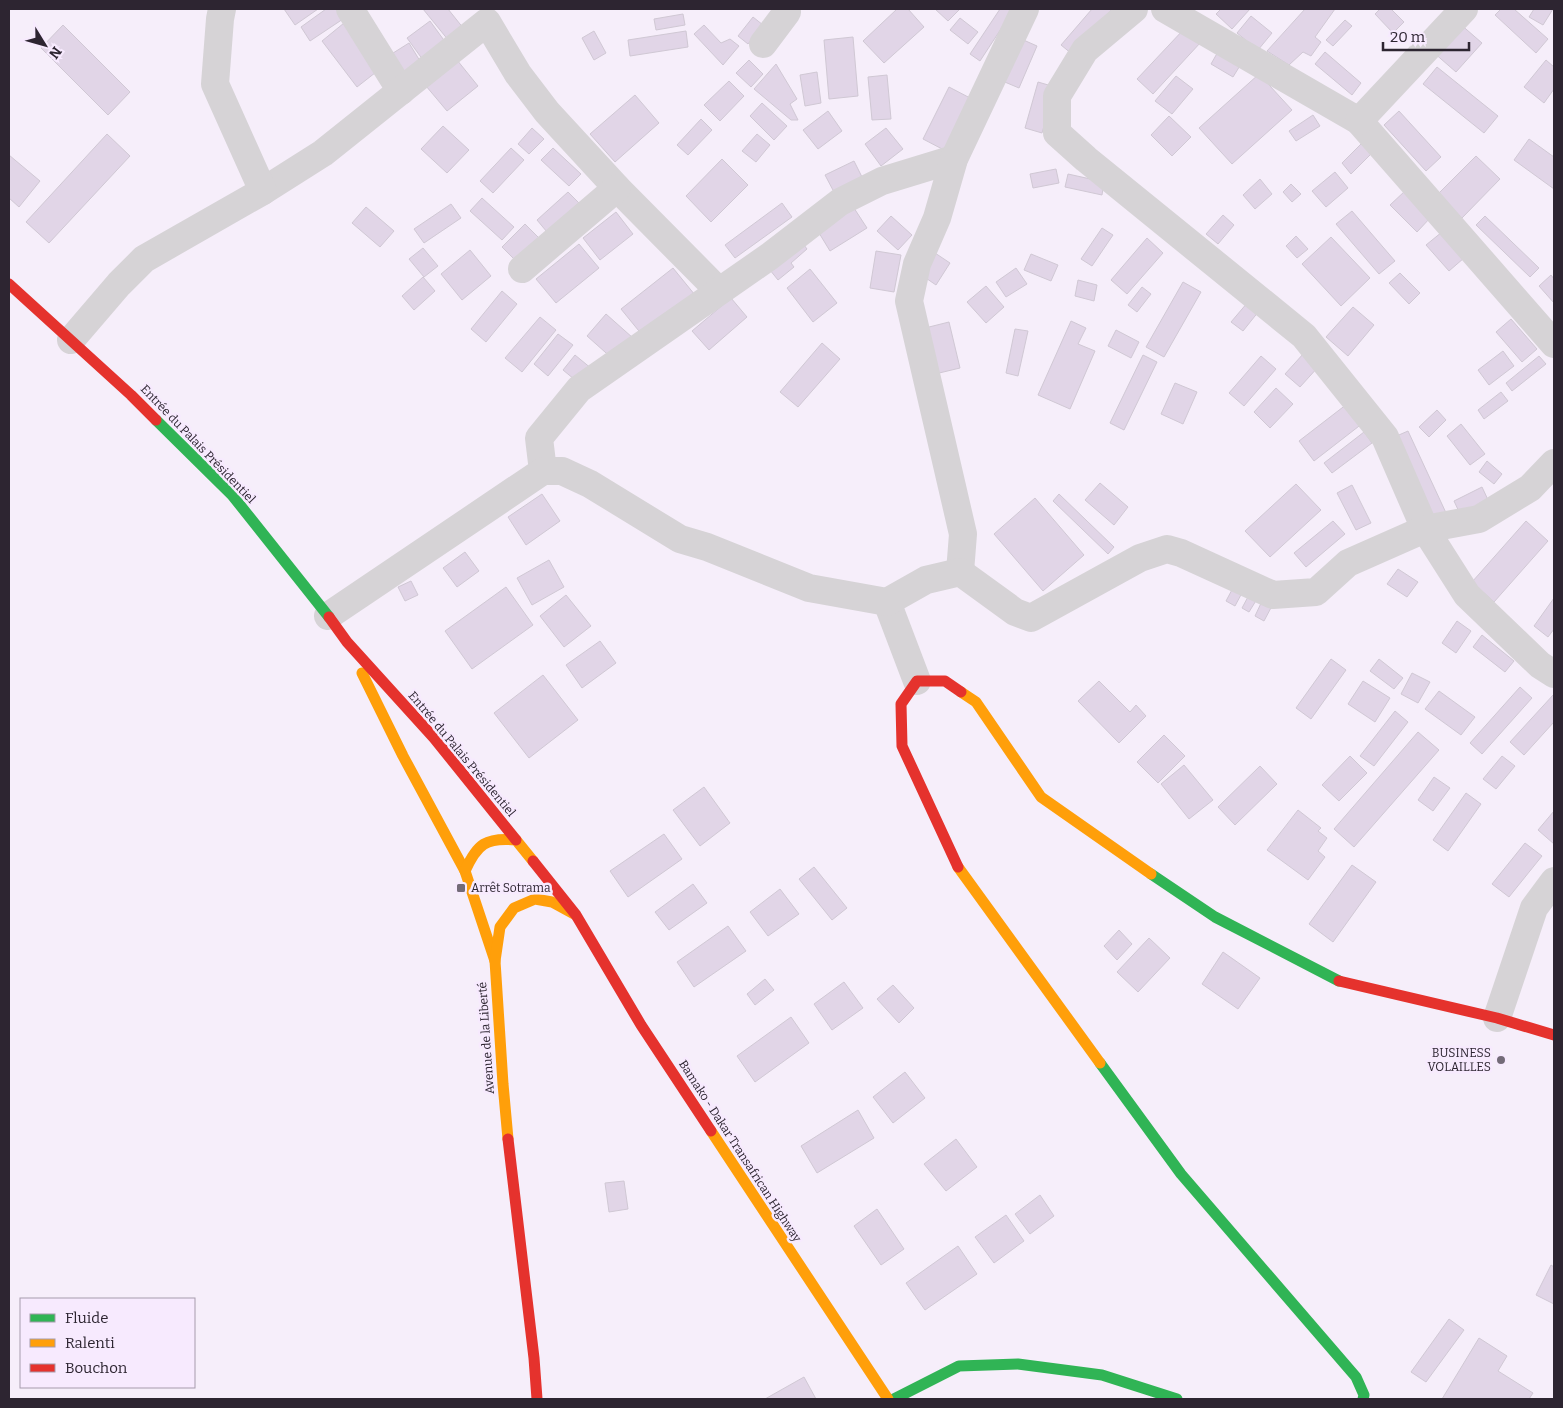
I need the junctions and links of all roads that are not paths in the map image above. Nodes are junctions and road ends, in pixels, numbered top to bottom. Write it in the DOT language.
graph roads {
  1 [pos="222,9"];
  2 [pos="350,9"];
  3 [pos="786,9"];
  4 [pos="1025,9"];
  5 [pos="1134,9"];
  6 [pos="1165,9"];
  7 [pos="1464,9"];
  8 [pos="485,15"];
  9 [pos="763,44"];
  10 [pos="401,91"];
  11 [pos="1359,121"];
  12 [pos="954,159"];
  13 [pos="617,188"];
  14 [pos="263,191"];
  15 [pos="522,268"];
  16 [pos="9,284"];
  17 [pos="719,291"];
  18 [pos="70,340"];
  19 [pos="1554,344"];
  20 [pos="1554,463"];
  21 [pos="543,471"];
  22 [pos="1425,529"];
  23 [pos="960,572"];
  24 [pos="887,602"];
  25 [pos="328,616"];
  26 [pos="347,642"];
  27 [pos="1554,674"];
  28 [pos="917,681"];
  29 [pos="516,840"];
  30 [pos="465,871"];
  31 [pos="1554,881"];
  32 [pos="576,915"];
  33 [pos="495,960"];
  34 [pos="1497,1018"];
  35 [pos="1554,1035"];
  36 [pos="537,1399"];
  37 [pos="888,1399"];
  38 [pos="894,1399"];
  39 [pos="1177,1399"];
  40 [pos="1363,1399"];
  1 -- 14 [label="street"];
  2 -- 10 [label="street"];
  3 -- 9 [label="street"];
  4 -- 12 [label="street"];
  5 -- 22 [label="street"];
  6 -- 11 [label="street"];
  7 -- 11 [label="street"];
  8 -- 10 [label="street"];
  8 -- 13 [label="street"];
  10 -- 14 [label="street"];
  11 -- 19 [label="street"];
  12 -- 17 [label="street"];
  12 -- 23 [label="street"];
  13 -- 15 [label="street"];
  13 -- 17 [label="street"];
  14 -- 18 [label="street"];
  16 -- 18 [label="main road, Entrée du Palais Présidentiel"];
  17 -- 21 [label="street"];
  18 -- 25 [label="main road, Entrée du Palais Présidentiel"];
  20 -- 22 [label="street"];
  21 -- 24 [label="street"];
  21 -- 25 [label="street"];
  22 -- 23 [label="street"];
  22 -- 27 [label="street"];
  23 -- 24 [label="street"];
  24 -- 28 [label="street"];
  25 -- 26 [label="main road, Entrée du Palais Présidentiel"];
  26 -- 29 [label="main road, Entrée du Palais Présidentiel"];
  26 -- 30 [label="main road, Entrée du Palais Présidentiel"];
  28 -- 34 [label="main road"];
  28 -- 40 [label="main road"];
  29 -- 30 [label="main road"];
  29 -- 32 [label="main road"];
  30 -- 33 [label="main road, Entrée du Palais Présidentiel"];
  31 -- 34 [label="street"];
  32 -- 33 [label="main road, Avenue de la Liberté"];
  32 -- 37 [label="main road, Bamako - Dakar Transafrican Highway"];
  33 -- 36 [label="main road, Avenue de la Liberté"];
  34 -- 35 [label="main road"];
  38 -- 39 [label="main road"];
}
